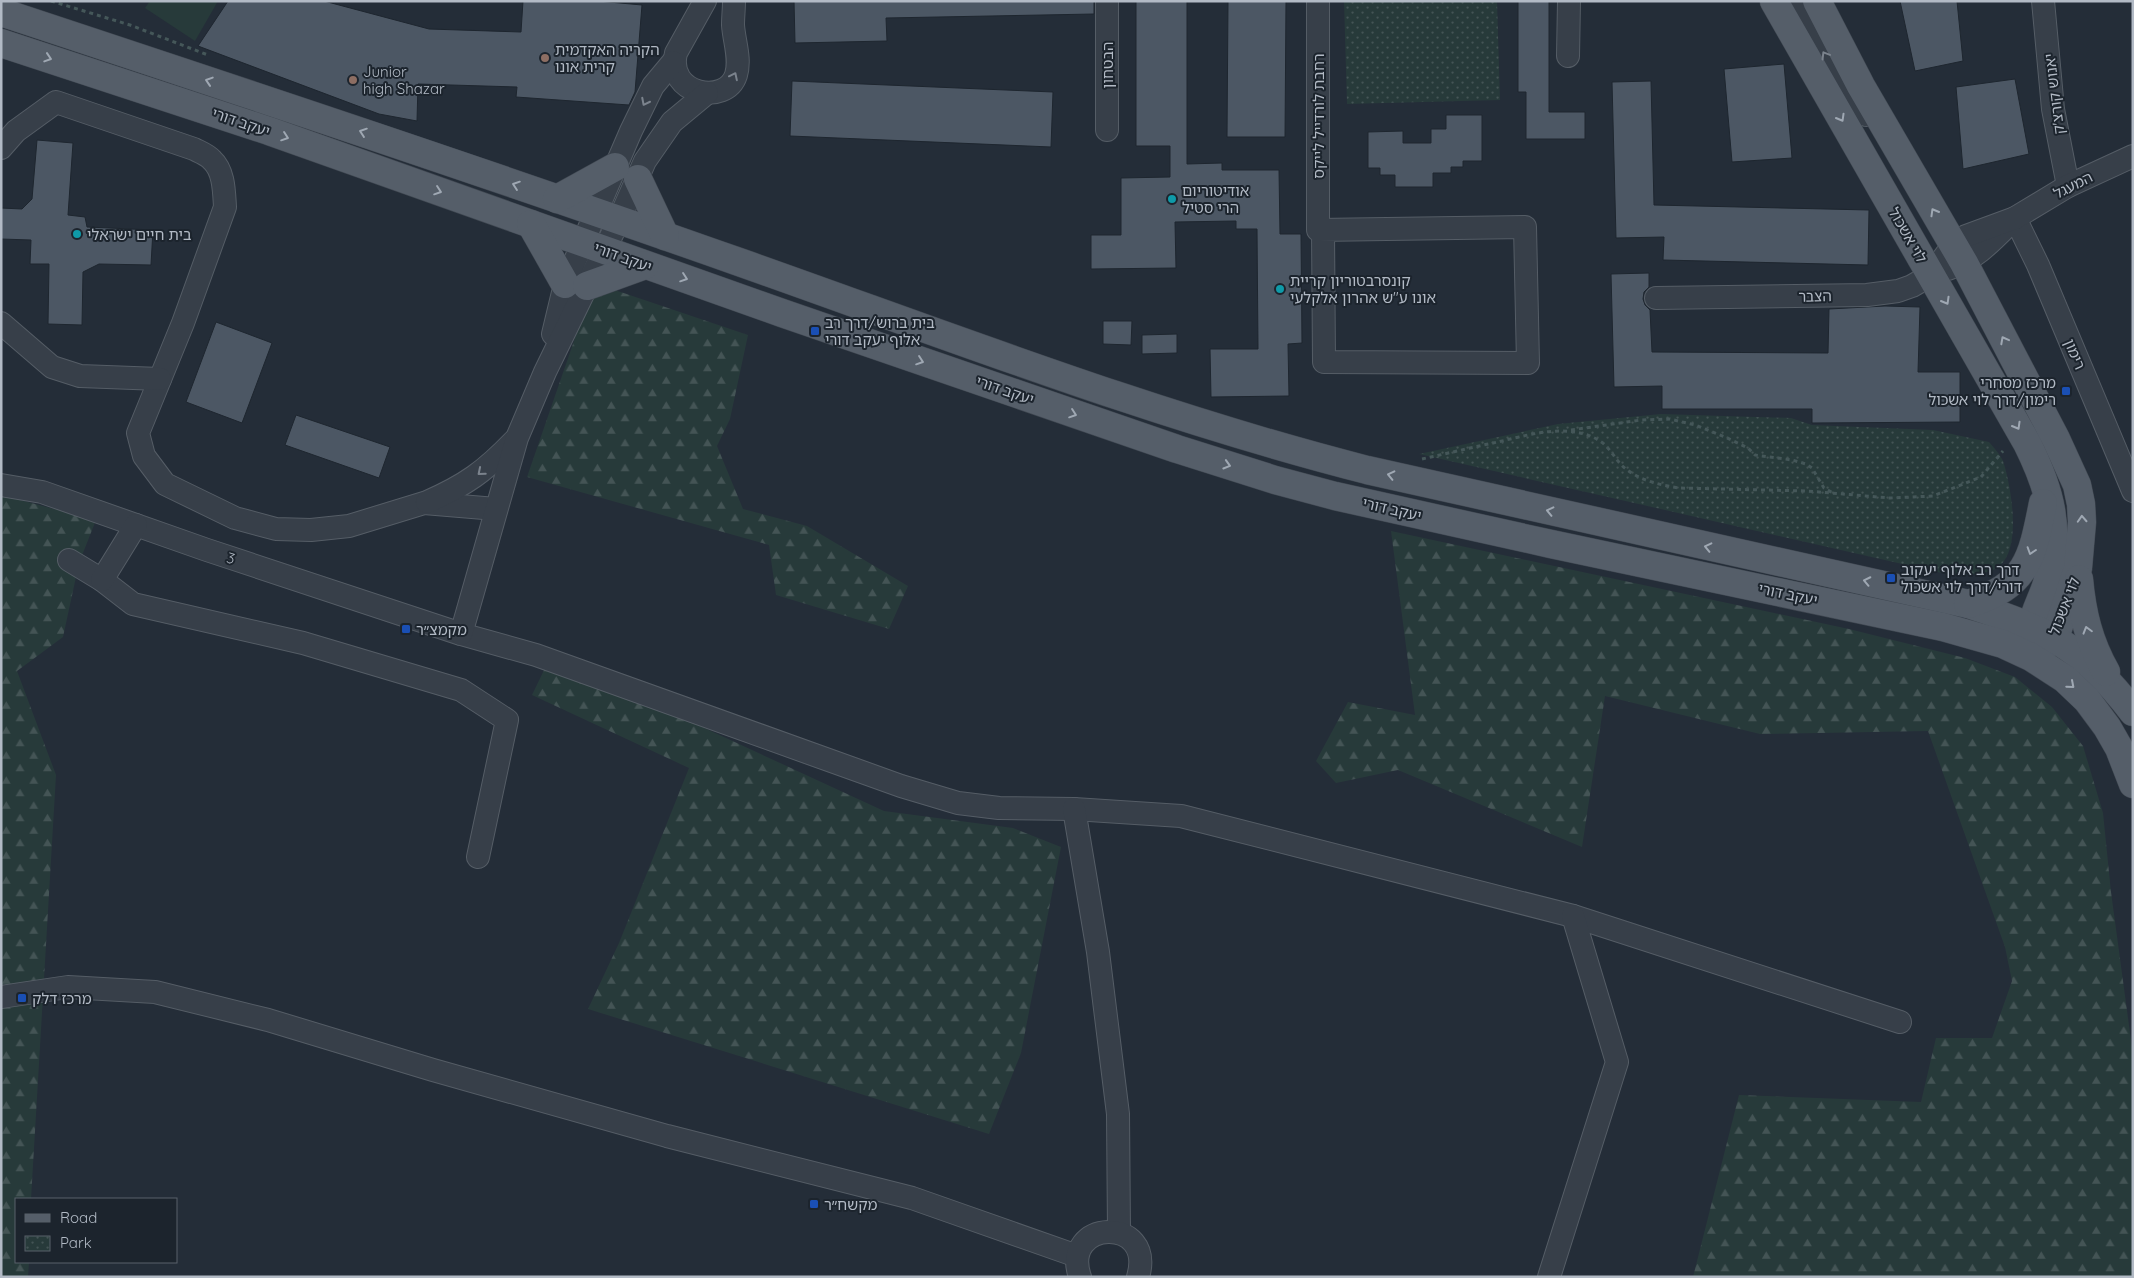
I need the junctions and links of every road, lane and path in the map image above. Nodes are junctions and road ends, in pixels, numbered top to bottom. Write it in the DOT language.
graph roads {
  1 [pos="705,1"];
  2 [pos="734,1"];
  3 [pos="1107,1"];
  4 [pos="1318,1"];
  5 [pos="1569,1"];
  6 [pos="1774,1"];
  7 [pos="1794,1"];
  8 [pos="1817,1"];
  9 [pos="2043,1"];
  10 [pos="3,10"];
  11 [pos="1,43"];
  12 [pos="1568,56"];
  13 [pos="673,62"];
  14 [pos="707,93"];
  15 [pos="1107,130"];
  16 [pos="1,148"];
  17 [pos="2133,156"];
  18 [pos="626,173"];
  19 [pos="1915,180"];
  20 [pos="2068,186"];
  21 [pos="557,199"];
  22 [pos="607,216"];
  23 [pos="2015,218"];
  24 [pos="531,224"];
  25 [pos="1321,230"];
  26 [pos="665,236"];
  27 [pos="594,246"];
  28 [pos="1958,254"];
  29 [pos="645,265"];
  30 [pos="1931,275"];
  31 [pos="576,285"];
  32 [pos="1656,298"];
  33 [pos="1,322"];
  34 [pos="160,379"];
  35 [pos="1565,431"];
  36 [pos="517,438"];
  37 [pos="2123,444"];
  38 [pos="2003,451"];
  39 [pos="1423,463"];
  40 [pos="1,485"];
  41 [pos="2046,487"];
  42 [pos="2133,489"];
  43 [pos="1834,494"];
  44 [pos="424,503"];
  45 [pos="496,509"];
  46 [pos="136,525"];
  47 [pos="69,560"];
  48 [pos="2078,568"];
  49 [pos="102,580"];
  50 [pos="1968,604"];
  51 [pos="2044,632"];
  52 [pos="461,634"];
  53 [pos="2031,657"];
  54 [pos="2115,690"];
  55 [pos="2133,712"];
  56 [pos="2133,784"];
  57 [pos="1074,809"];
  58 [pos="478,857"];
  59 [pos="1573,916"];
  60 [pos="1,997"];
  61 [pos="1900,1022"];
  62 [pos="1119,1232"];
  63 [pos="1078,1266"];
  64 [pos="1138,1277"];
  65 [pos="1549,1277"];
  1 -- 13 [label="street"];
  14 -- 2 [label="street, one-way"];
  3 -- 15 [label="street, הבטחון"];
  4 -- 25 [label="street, רחבת לורדייל לייקס"];
  5 -- 12 [label="street"];
  6 -- 30 [label="main road, לוי אשכול, one-way"];
  19 -- 7 [label="street, one-way"];
  8 -- 19 [label="main road, לוי אשכול"];
  9 -- 20 [label="street, יאנוש קורצ'ק"];
  21 -- 10 [label="main road, יעקב דורי, one-way"];
  11 -- 24 [label="main road, יעקב דורי, one-way"];
  13 -- 14 [label="street"];
  13 -- 18 [label="street, one-way"];
  14 -- 18 [label="street"];
  16 -- 34 [label="street"];
  17 -- 20 [label="street, המעגל"];
  18 -- 21 [label="main road"];
  18 -- 22 [label="street"];
  18 -- 26 [label="main road"];
  28 -- 19 [label="main road, לוי אשכול, one-way"];
  20 -- 23 [label="street, המעגל"];
  21 -- 22 [label="main road, יעקב דורי"];
  22 -- 26 [label="main road, יעקב דורי"];
  22 -- 27 [label="street"];
  23 -- 28 [label="street, המעגל"];
  23 -- 37 [label="street, רימון"];
  24 -- 27 [label="main road, יעקב דורי"];
  24 -- 31 [label="main road"];
  25 -- 25 [label="street, רחבת לורדייל לייקס"];
  50 -- 26 [label="main road, יעקב דורי, one-way"];
  27 -- 29 [label="main road, יעקב דורי"];
  27 -- 31 [label="street"];
  28 -- 30 [label="street, המעגל"];
  48 -- 28 [label="main road, לוי אשכול, one-way"];
  29 -- 31 [label="main road"];
  29 -- 53 [label="main road, יעקב דורי, one-way"];
  30 -- 32 [label="street, הצבר"];
  30 -- 41 [label="main road, לוי אשכול, one-way"];
  31 -- 36 [label="street"];
  33 -- 34 [label="street"];
  34 -- 44 [label="street"];
  35 -- 39 [label="path"];
  35 -- 43 [label="path"];
  35 -- 43 [label="path"];
  36 -- 44 [label="street, one-way"];
  36 -- 45 [label="street"];
  37 -- 42 [label="street, רימון"];
  38 -- 43 [label="path"];
  40 -- 46 [label="street, 3"];
  41 -- 50 [label="main road, one-way"];
  41 -- 51 [label="main road, לוי אשכול"];
  44 -- 45 [label="street"];
  45 -- 52 [label="street"];
  46 -- 49 [label="street"];
  46 -- 52 [label="street, 3"];
  47 -- 49 [label="street"];
  48 -- 51 [label="main road, לוי אשכול"];
  54 -- 48 [label="main road, one-way"];
  49 -- 58 [label="street"];
  50 -- 51 [label="main road, יעקב דורי"];
  51 -- 53 [label="main road, לוי אשכול"];
  51 -- 54 [label="main road, יעקב דורי"];
  52 -- 57 [label="street, 3"];
  53 -- 56 [label="main road, יעקב דורי, one-way"];
  54 -- 55 [label="main road"];
  57 -- 59 [label="street, 3"];
  57 -- 62 [label="street"];
  59 -- 61 [label="street, 3"];
  59 -- 65 [label="street"];
  60 -- 63 [label="street"];
  62 -- 63 [label="street"];
  62 -- 64 [label="street"];
}
